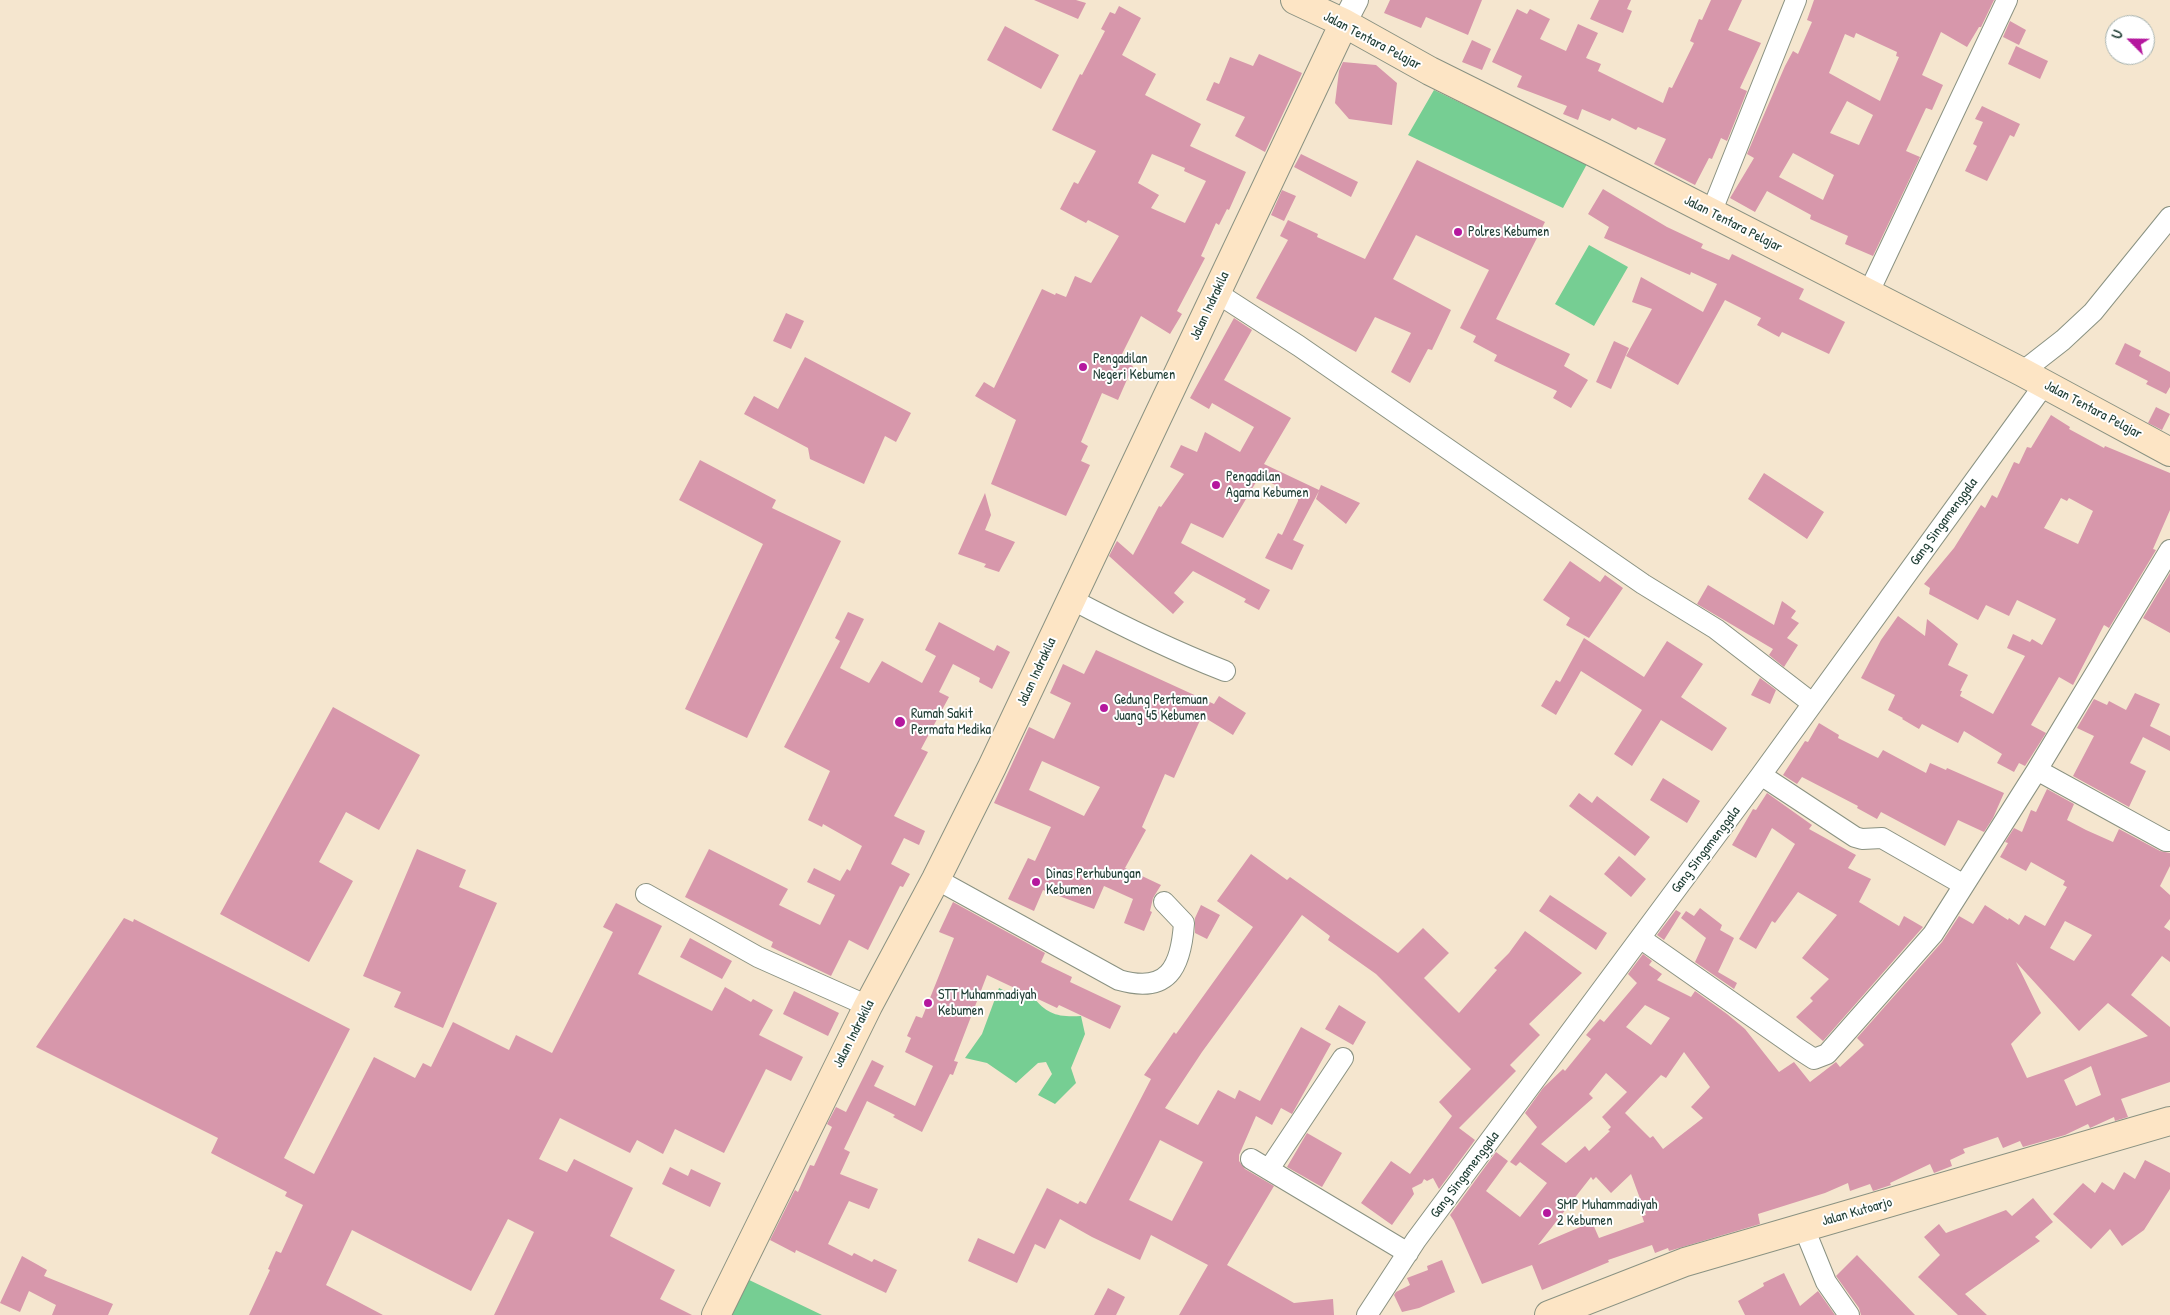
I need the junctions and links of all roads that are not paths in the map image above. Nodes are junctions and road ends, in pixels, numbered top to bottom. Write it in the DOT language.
graph roads {
  1 [pos="1295,0"];
  2 [pos="1796,0"];
  3 [pos="2007,0"];
  4 [pos="1350,11"];
  5 [pos="1711,213"];
  6 [pos="2170,217"];
  7 [pos="1217,293"];
  8 [pos="1868,294"];
  9 [pos="2033,378"];
  10 [pos="2170,452"];
  11 [pos="2170,550"];
  12 [pos="1071,599"];
  13 [pos="1224,671"];
  14 [pos="1802,696"];
  15 [pos="2036,770"];
  16 [pos="1761,775"];
  17 [pos="2170,841"];
  18 [pos="936,879"];
  19 [pos="1964,885"];
  20 [pos="646,894"];
  21 [pos="1164,902"];
  22 [pos="1640,938"];
  23 [pos="868,1006"];
  24 [pos="1344,1058"];
  25 [pos="2170,1121"];
  26 [pos="1251,1158"];
  27 [pos="1269,1168"];
  28 [pos="1804,1228"];
  29 [pos="1408,1253"];
  30 [pos="716,1315"];
  31 [pos="1367,1315"];
  32 [pos="1549,1315"];
  33 [pos="1849,1315"];
  1 -- 4 [label="main road, Jalan Tentara Pelajar"];
  2 -- 5 [label="street"];
  3 -- 8 [label="street"];
  4 -- 5 [label="main road, Jalan Tentara Pelajar"];
  4 -- 7 [label="main road, Jalan Indrakila"];
  5 -- 8 [label="main road, Jalan Tentara Pelajar"];
  6 -- 9 [label="street, Gang Singamenggala"];
  7 -- 12 [label="main road, Jalan Indrakila"];
  7 -- 14 [label="street"];
  8 -- 9 [label="main road, Jalan Tentara Pelajar"];
  9 -- 10 [label="main road, Jalan Tentara Pelajar"];
  9 -- 14 [label="street, Gang Singamenggala"];
  11 -- 15 [label="street"];
  12 -- 13 [label="street"];
  12 -- 18 [label="main road, Jalan Indrakila"];
  14 -- 16 [label="street, Gang Singamenggala"];
  15 -- 17 [label="street"];
  15 -- 19 [label="street"];
  16 -- 19 [label="street"];
  16 -- 22 [label="street, Gang Singamenggala"];
  18 -- 21 [label="street"];
  18 -- 23 [label="main road, Jalan Indrakila"];
  19 -- 22 [label="street"];
  20 -- 23 [label="street"];
  22 -- 29 [label="street, Gang Singamenggala"];
  23 -- 30 [label="main road, Jalan Indrakila"];
  24 -- 27 [label="street"];
  25 -- 28 [label="main road, Jalan Kutoarjo"];
  26 -- 27 [label="street"];
  27 -- 29 [label="street"];
  28 -- 32 [label="main road, Jalan Kutoarjo"];
  28 -- 33 [label="street"];
  29 -- 31 [label="street, Gang Singamenggala"];
}
